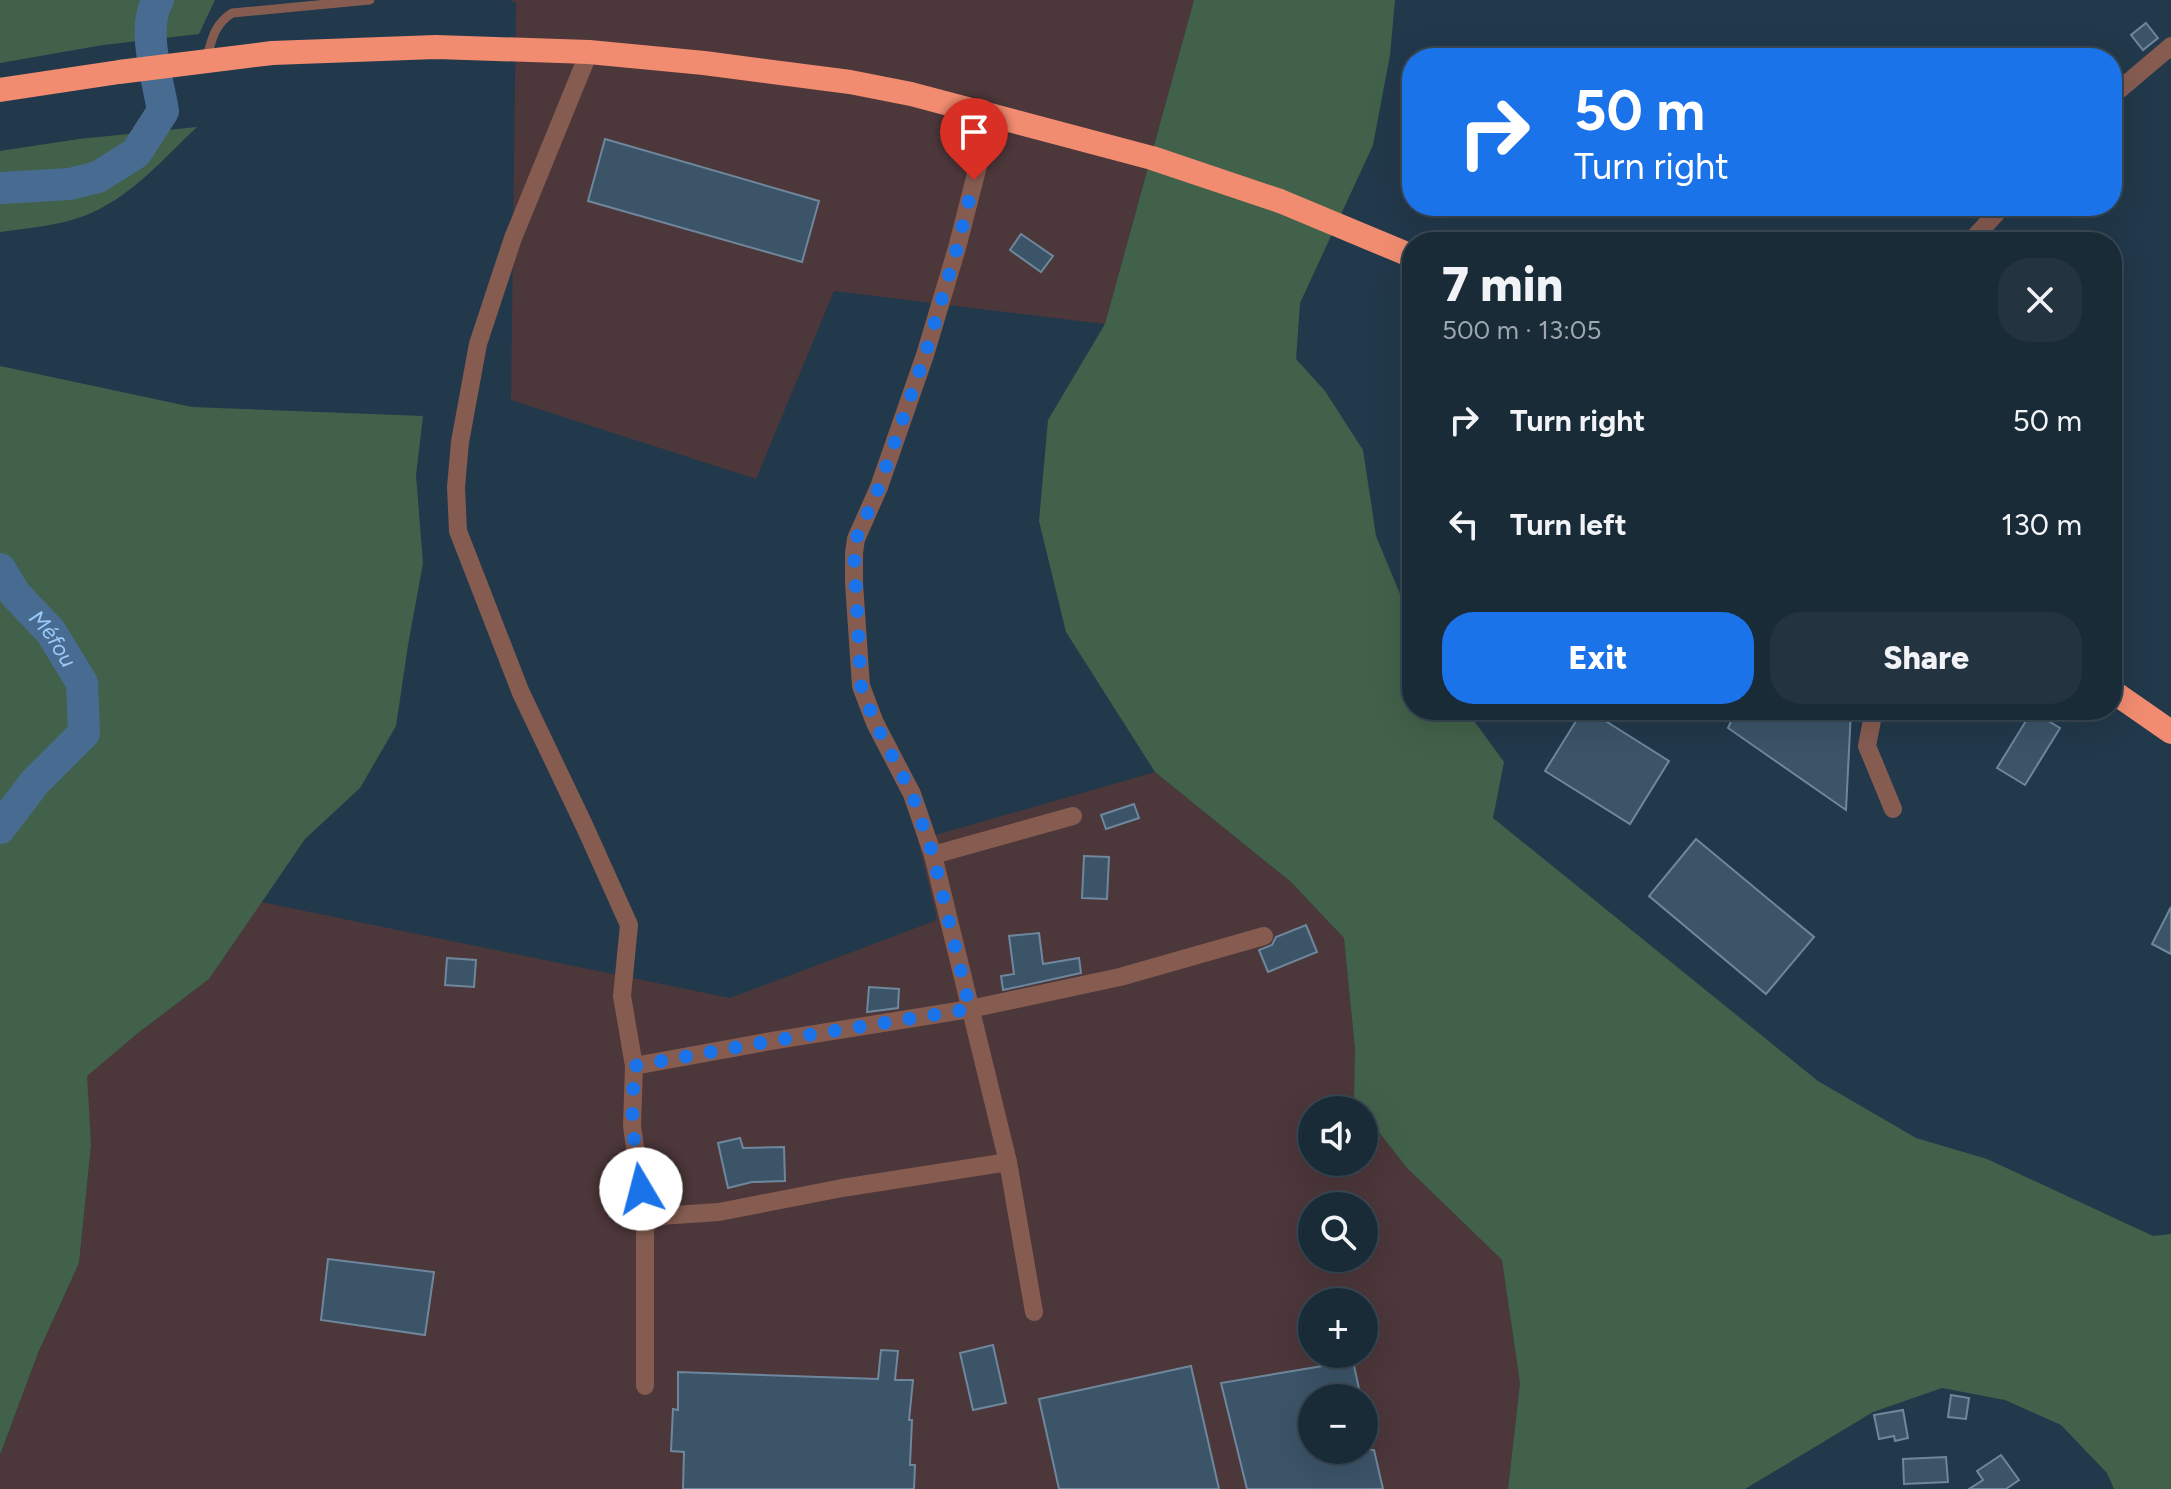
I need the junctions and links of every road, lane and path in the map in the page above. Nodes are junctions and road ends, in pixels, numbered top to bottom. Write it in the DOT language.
graph roads {
  1 [pos="370,0"];
  2 [pos="2171,46"];
  3 [pos="589,52"];
  4 [pos="206,60"];
  5 [pos="2122,88"];
  6 [pos="0,90"];
  7 [pos="991,115"];
  8 [pos="1994,216"];
  9 [pos="1979,232"];
  10 [pos="1402,252"];
  11 [pos="2122,698"];
  12 [pos="1872,720"];
  13 [pos="2171,732"];
  14 [pos="1893,809"];
  15 [pos="1073,816"];
  16 [pos="933,855"];
  17 [pos="1264,936"];
  18 [pos="970,1009"];
  19 [pos="634,1066"];
  20 [pos="1008,1162"];
  21 [pos="645,1217"];
  22 [pos="1034,1312"];
  23 [pos="645,1386"];
  1 -- 4 [label="lane"];
  2 -- 5 [label="street"];
  3 -- 4 [label="highway"];
  3 -- 7 [label="highway"];
  3 -- 19 [label="street"];
  4 -- 6 [label="highway"];
  7 -- 10 [label="highway"];
  7 -- 16 [label="street"];
  8 -- 9 [label="street"];
  11 -- 13 [label="highway"];
  12 -- 14 [label="street"];
  15 -- 16 [label="street"];
  16 -- 18 [label="street"];
  17 -- 18 [label="street"];
  18 -- 19 [label="street"];
  18 -- 20 [label="street"];
  19 -- 21 [label="street"];
  20 -- 21 [label="street"];
  20 -- 22 [label="street"];
  21 -- 23 [label="street"];
}
